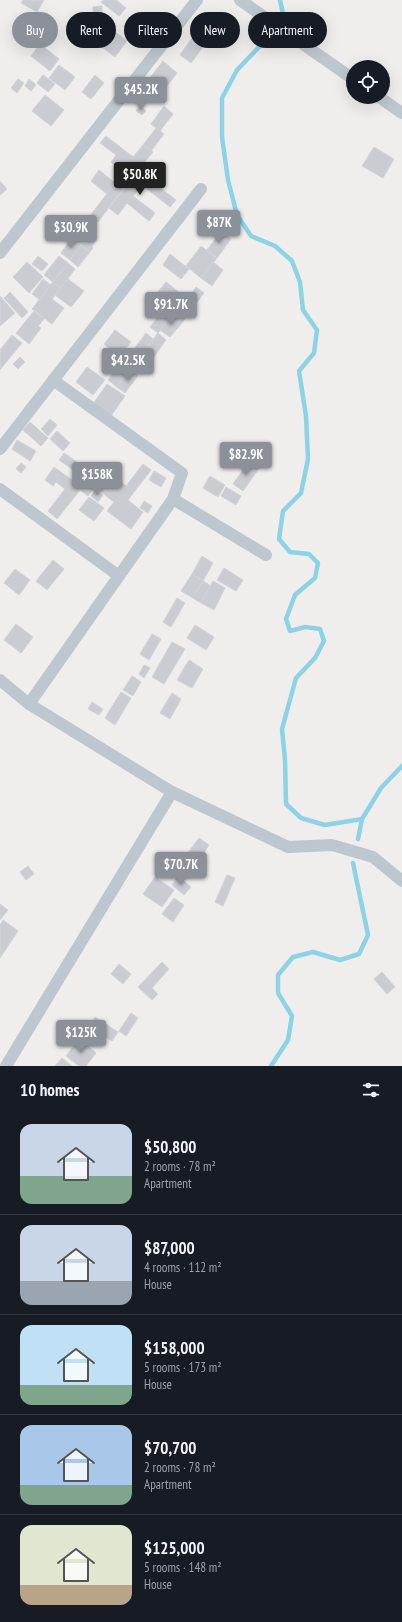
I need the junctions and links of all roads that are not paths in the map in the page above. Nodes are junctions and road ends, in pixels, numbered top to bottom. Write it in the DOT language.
graph roads {
  1 [pos="197,0"];
  2 [pos="240,0"];
  3 [pos="346,74"];
  4 [pos="389,104"];
  5 [pos="402,113"];
  6 [pos="201,189"];
  7 [pos="0,253"];
  8 [pos="53,380"];
  9 [pos="0,449"];
  10 [pos="0,489"];
  11 [pos="173,499"];
  12 [pos="266,555"];
  13 [pos="119,576"];
  14 [pos="0,680"];
  15 [pos="29,704"];
  16 [pos="172,792"];
  17 [pos="402,881"];
  18 [pos="6,1066"];
  1 -- 7 [label="street"];
  2 -- 3 [label="street"];
  4 -- 5 [label="street"];
  6 -- 8 [label="street"];
  8 -- 9 [label="street"];
  8 -- 11 [label="street"];
  10 -- 13 [label="street"];
  11 -- 12 [label="street"];
  11 -- 13 [label="street"];
  13 -- 15 [label="street"];
  14 -- 15 [label="street"];
  15 -- 16 [label="street"];
  16 -- 17 [label="street"];
  16 -- 18 [label="street"];
}
